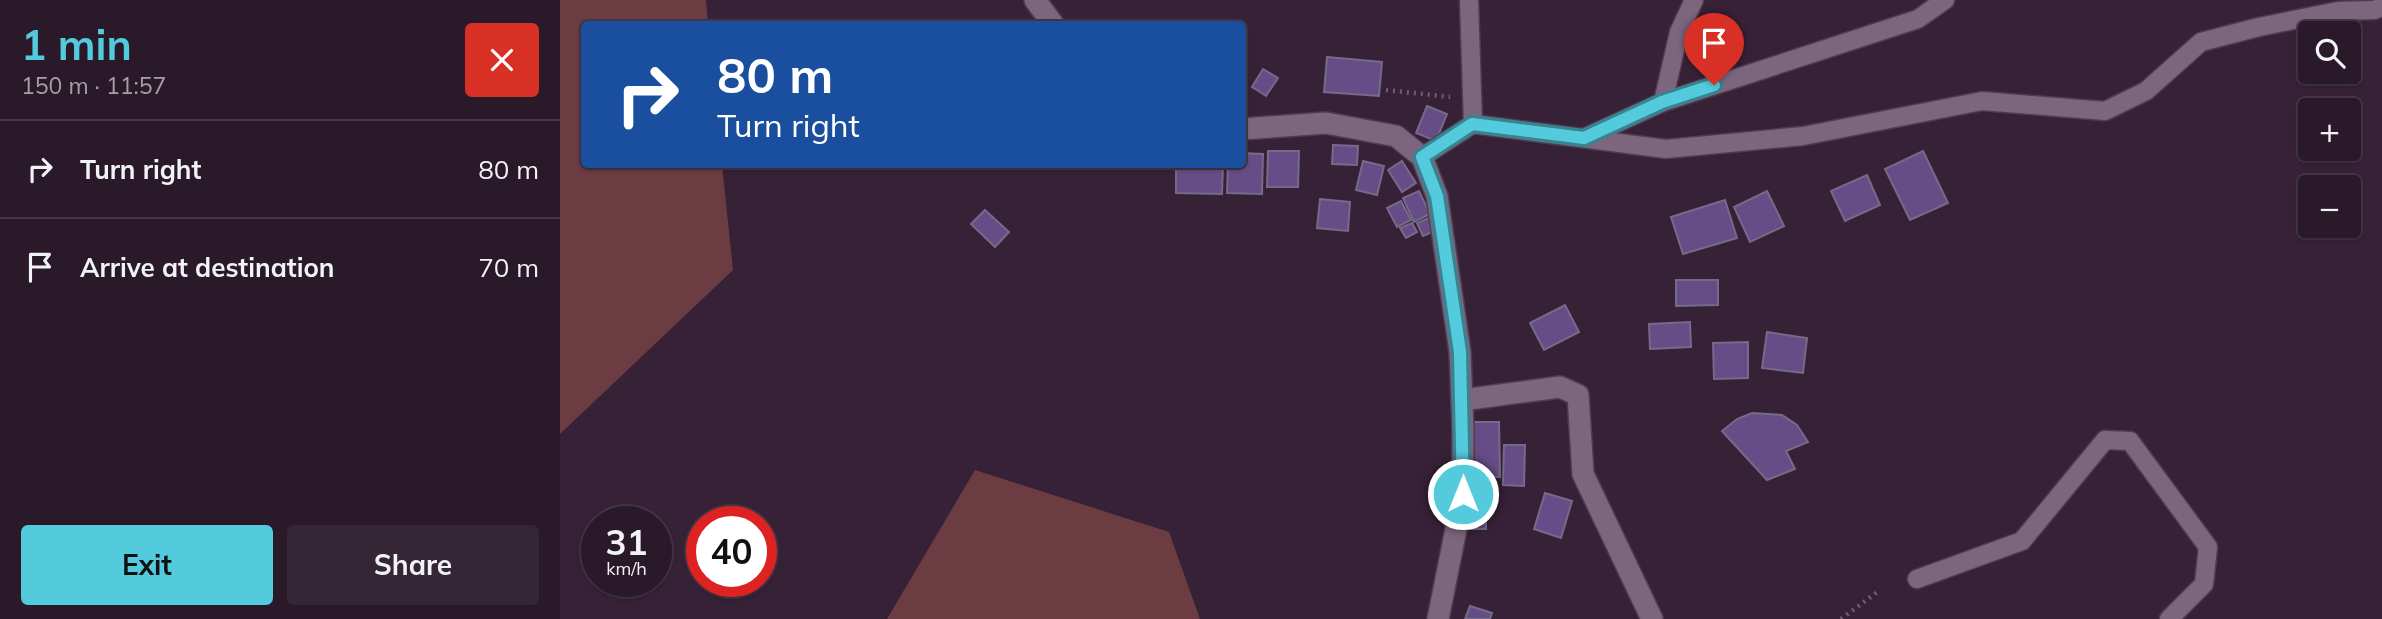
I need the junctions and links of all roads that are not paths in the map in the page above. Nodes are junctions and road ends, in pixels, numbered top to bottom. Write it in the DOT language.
graph roads {
  1 [pos="1035,0"];
  2 [pos="1469,0"];
  3 [pos="1694,0"];
  4 [pos="1945,0"];
  5 [pos="2382,7"];
  6 [pos="1051,21"];
  7 [pos="1662,102"];
  8 [pos="1472,124"];
  9 [pos="1246,129"];
  10 [pos="1584,138"];
  11 [pos="1422,157"];
  12 [pos="1462,400"];
  13 [pos="1917,579"];
  14 [pos="1437,619"];
  15 [pos="1652,619"];
  16 [pos="2169,619"];
  1 -- 6 [label="street"];
  2 -- 8 [label="lane"];
  3 -- 7 [label="lane"];
  4 -- 7 [label="lane"];
  5 -- 10 [label="lane"];
  7 -- 10 [label="lane"];
  8 -- 10 [label="lane"];
  8 -- 11 [label="lane"];
  9 -- 11 [label="street"];
  11 -- 12 [label="street"];
  12 -- 14 [label="street"];
  12 -- 15 [label="street"];
  13 -- 16 [label="lane"];
}
